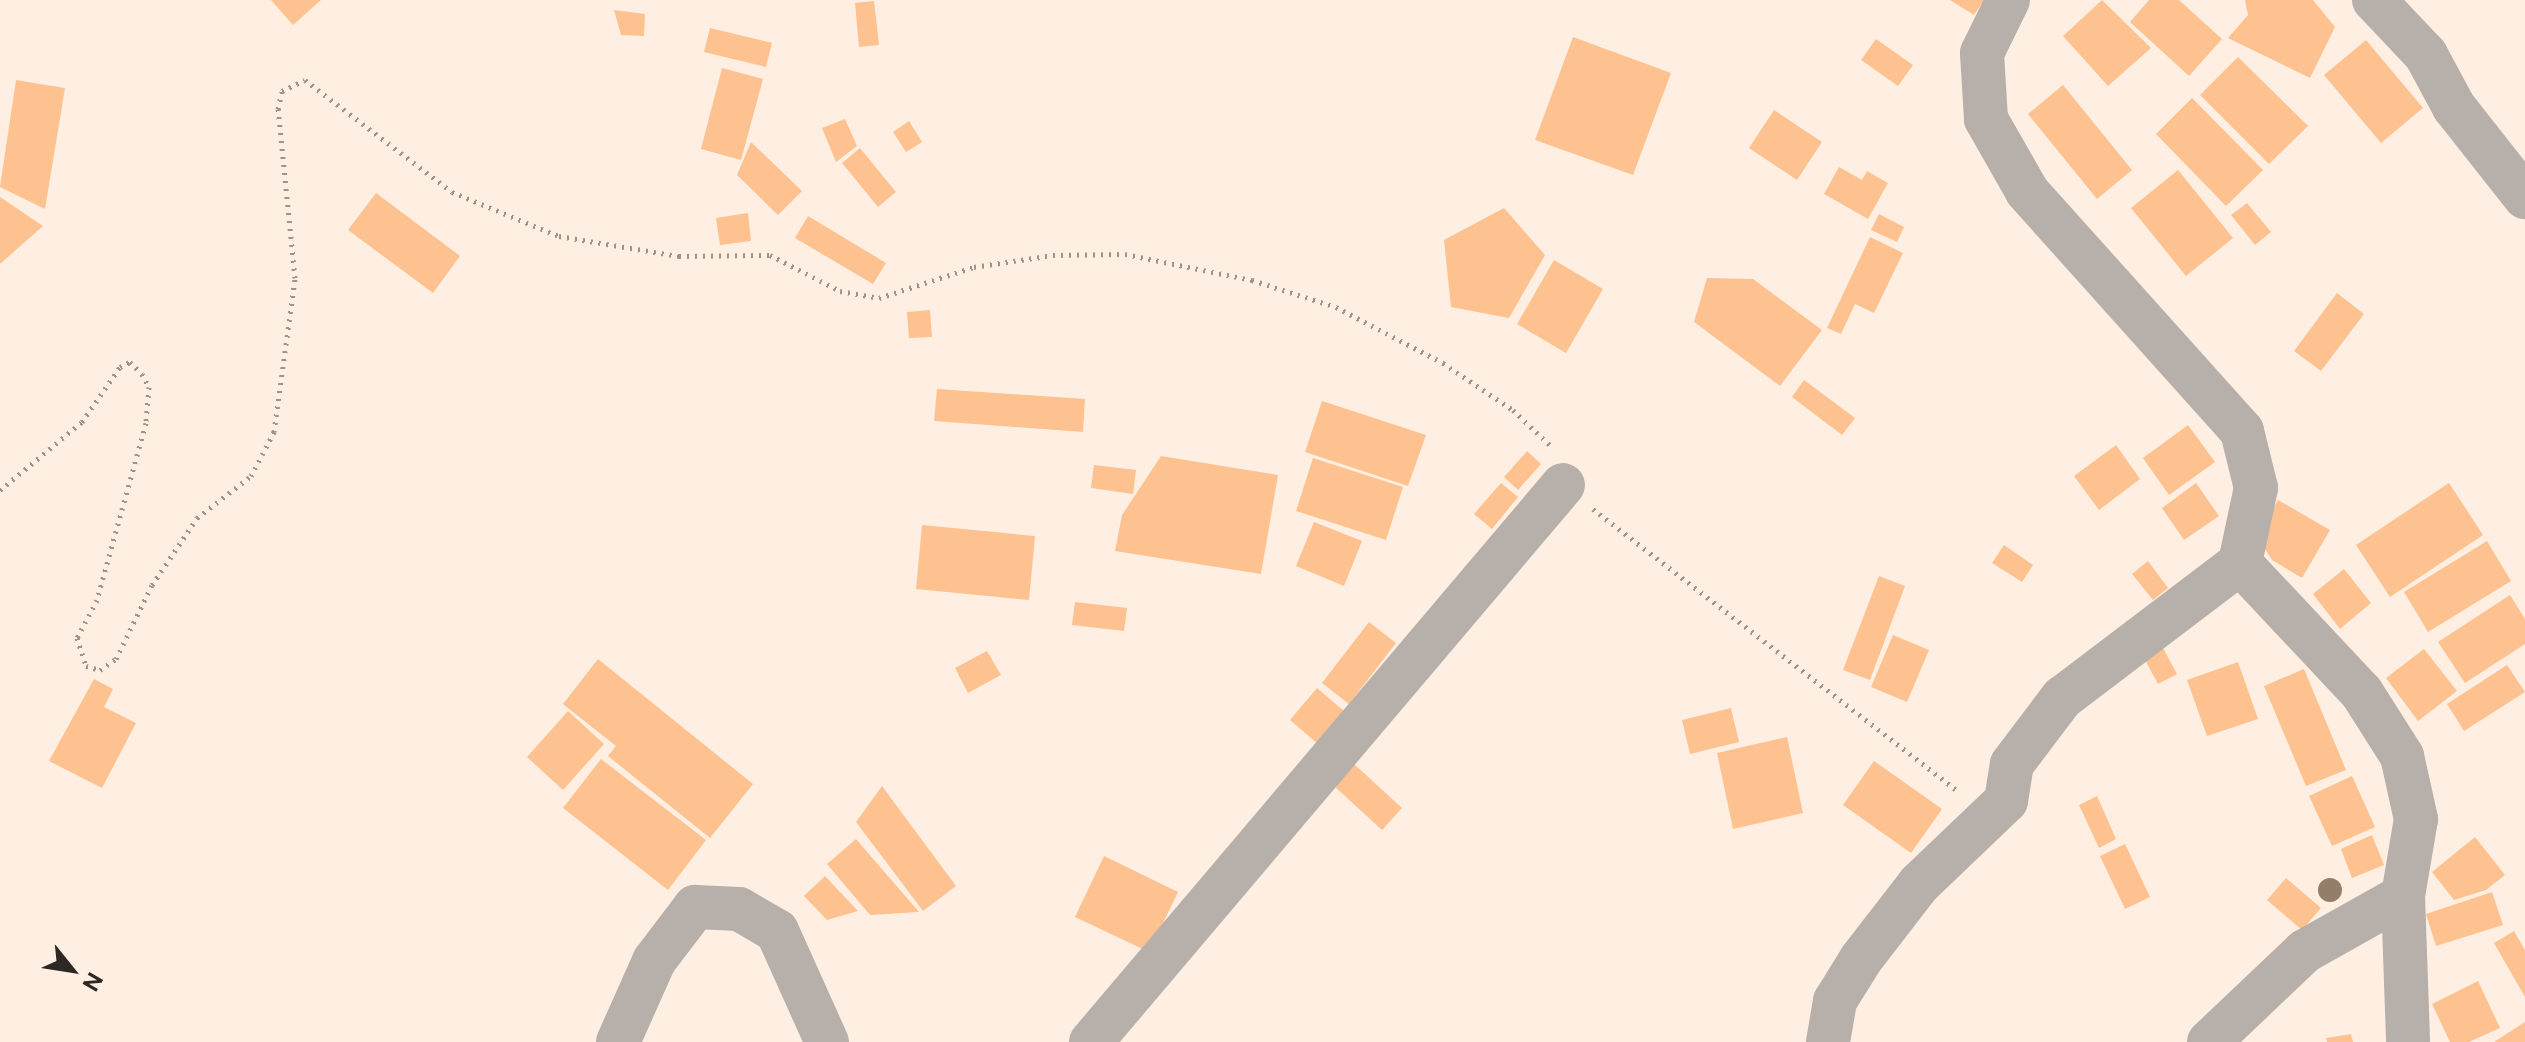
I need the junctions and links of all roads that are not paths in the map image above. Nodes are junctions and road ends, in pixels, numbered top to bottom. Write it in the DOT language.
graph roads {
  1 [pos="2008,0"];
  2 [pos="2374,0"];
  3 [pos="2525,197"];
  4 [pos="1563,485"];
  5 [pos="2240,563"];
  6 [pos="2403,896"];
  7 [pos="618,1042"];
  8 [pos="827,1042"];
  9 [pos="1091,1042"];
  10 [pos="1828,1042"];
  11 [pos="2209,1042"];
  12 [pos="2408,1042"];
  1 -- 5 [label="street"];
  2 -- 3 [label="street"];
  4 -- 9 [label="street"];
  5 -- 6 [label="street"];
  5 -- 10 [label="street"];
  6 -- 11 [label="street"];
  6 -- 12 [label="street"];
  7 -- 8 [label="street"];
}
